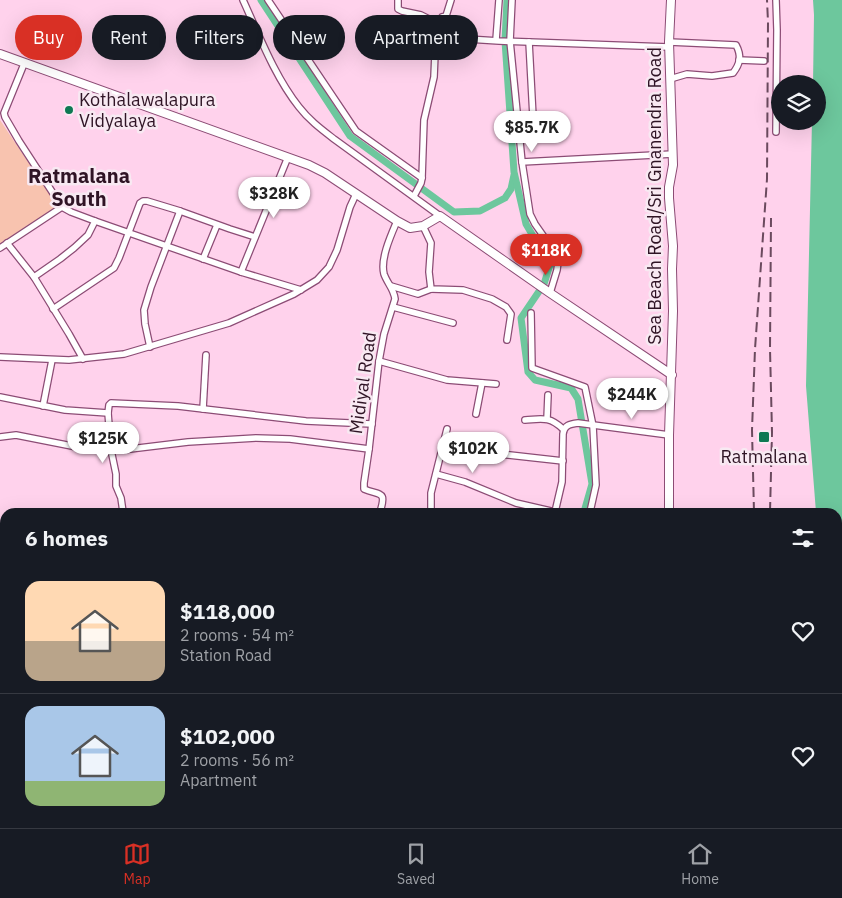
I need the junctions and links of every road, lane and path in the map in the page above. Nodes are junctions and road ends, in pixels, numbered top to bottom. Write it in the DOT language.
graph roads {
  1 [pos="243,0"];
  2 [pos="268,0"];
  3 [pos="398,0"];
  4 [pos="451,0"];
  5 [pos="499,0"];
  6 [pos="512,0"];
  7 [pos="672,0"];
  8 [pos="776,0"];
  9 [pos="420,15"];
  10 [pos="446,15"];
  11 [pos="478,39"];
  12 [pos="498,41"];
  13 [pos="510,41"];
  14 [pos="529,42"];
  15 [pos="669,44"];
  16 [pos="0,54"];
  17 [pos="435,60"];
  18 [pos="739,60"];
  19 [pos="764,61"];
  20 [pos="24,64"];
  21 [pos="670,79"];
  22 [pos="2,113"];
  23 [pos="533,117"];
  24 [pos="776,132"];
  25 [pos="673,154"];
  26 [pos="288,157"];
  27 [pos="522,162"];
  28 [pos="422,180"];
  29 [pos="356,194"];
  30 [pos="416,194"];
  31 [pos="62,207"];
  32 [pos="180,212"];
  33 [pos="440,216"];
  34 [pos="95,221"];
  35 [pos="397,221"];
  36 [pos="217,225"];
  37 [pos="423,226"];
  38 [pos="128,233"];
  39 [pos="256,237"];
  40 [pos="7,243"];
  41 [pos="166,246"];
  42 [pos="0,248"];
  43 [pos="203,259"];
  44 [pos="241,272"];
  45 [pos="34,277"];
  46 [pos="391,286"];
  47 [pos="431,289"];
  48 [pos="301,290"];
  49 [pos="550,293"];
  50 [pos="393,306"];
  51 [pos="53,309"];
  52 [pos="530,313"];
  53 [pos="453,323"];
  54 [pos="507,340"];
  55 [pos="150,347"];
  56 [pos="206,355"];
  57 [pos="0,358"];
  58 [pos="52,360"];
  59 [pos="83,360"];
  60 [pos="378,361"];
  61 [pos="672,375"];
  62 [pos="482,383"];
  63 [pos="496,384"];
  64 [pos="548,395"];
  65 [pos="0,397"];
  66 [pos="43,406"];
  67 [pos="202,409"];
  68 [pos="108,413"];
  69 [pos="476,414"];
  70 [pos="546,419"];
  71 [pos="524,420"];
  72 [pos="372,424"];
  73 [pos="593,426"];
  74 [pos="447,429"];
  75 [pos="564,429"];
  76 [pos="669,435"];
  77 [pos="0,437"];
  78 [pos="369,449"];
  79 [pos="111,450"];
  80 [pos="500,454"];
  81 [pos="563,461"];
  82 [pos="436,474"];
  83 [pos="123,508"];
  84 [pos="382,508"];
  85 [pos="431,508"];
  86 [pos="538,508"];
  87 [pos="556,508"];
  88 [pos="591,508"];
  89 [pos="669,508"];
  1 -- 30 [label="street"];
  2 -- 28 [label="street"];
  3 -- 9 [label="street"];
  4 -- 10 [label="street"];
  5 -- 12 [label="street"];
  6 -- 13 [label="street"];
  7 -- 15 [label="street, Sea Beach Road/Sri Gnanendra Road"];
  8 -- 24 [label="street"];
  11 -- 12 [label="street"];
  12 -- 13 [label="street"];
  13 -- 14 [label="street"];
  13 -- 27 [label="street"];
  14 -- 15 [label="street"];
  14 -- 23 [label="street"];
  15 -- 18 [label="street"];
  15 -- 21 [label="street, Sea Beach Road/Sri Gnanendra Road"];
  16 -- 20 [label="street"];
  17 -- 28 [label="street"];
  18 -- 19 [label="street"];
  18 -- 21 [label="street"];
  20 -- 22 [label="street"];
  20 -- 26 [label="street"];
  21 -- 25 [label="street, Sea Beach Road/Sri Gnanendra Road"];
  22 -- 31 [label="street"];
  25 -- 27 [label="street"];
  25 -- 61 [label="street, Sea Beach Road/Sri Gnanendra Road"];
  26 -- 29 [label="street"];
  26 -- 39 [label="street"];
  27 -- 49 [label="street"];
  28 -- 30 [label="street"];
  29 -- 35 [label="street"];
  29 -- 48 [label="street"];
  30 -- 33 [label="street"];
  31 -- 34 [label="street"];
  31 -- 40 [label="street"];
  32 -- 36 [label="street"];
  32 -- 38 [label="street"];
  32 -- 41 [label="street"];
  33 -- 37 [label="street"];
  33 -- 49 [label="street"];
  34 -- 38 [label="street"];
  34 -- 45 [label="street"];
  35 -- 37 [label="street"];
  35 -- 46 [label="street, Midiyal Road"];
  36 -- 39 [label="street"];
  36 -- 43 [label="street"];
  37 -- 47 [label="street"];
  38 -- 41 [label="street"];
  38 -- 51 [label="street"];
  39 -- 44 [label="street"];
  40 -- 42 [label="street"];
  40 -- 45 [label="street"];
  41 -- 43 [label="street"];
  41 -- 55 [label="street"];
  43 -- 44 [label="street"];
  44 -- 48 [label="street"];
  45 -- 51 [label="street"];
  46 -- 47 [label="street"];
  46 -- 50 [label="street, Midiyal Road"];
  47 -- 54 [label="street"];
  48 -- 55 [label="street"];
  49 -- 61 [label="street"];
  50 -- 53 [label="street"];
  50 -- 60 [label="street, Midiyal Road"];
  51 -- 59 [label="street"];
  52 -- 73 [label="street"];
  55 -- 59 [label="street"];
  56 -- 67 [label="street"];
  57 -- 58 [label="street"];
  58 -- 59 [label="street"];
  58 -- 66 [label="street"];
  60 -- 62 [label="street"];
  60 -- 72 [label="street, Midiyal Road"];
  61 -- 76 [label="street, Sea Beach Road/Sri Gnanendra Road"];
  62 -- 63 [label="street"];
  62 -- 69 [label="street"];
  64 -- 70 [label="street"];
  65 -- 66 [label="street"];
  66 -- 68 [label="street"];
  67 -- 68 [label="street"];
  67 -- 72 [label="street"];
  68 -- 79 [label="street"];
  70 -- 71 [label="street"];
  70 -- 75 [label="street"];
  72 -- 78 [label="street, Midiyal Road"];
  73 -- 75 [label="street"];
  73 -- 76 [label="street"];
  73 -- 88 [label="street"];
  74 -- 82 [label="street"];
  75 -- 81 [label="street"];
  76 -- 89 [label="street, Sea Beach Road/Sri Gnanendra Road"];
  77 -- 79 [label="street"];
  78 -- 79 [label="street"];
  78 -- 84 [label="street, Midiyal Road"];
  79 -- 83 [label="street"];
  80 -- 81 [label="street"];
  81 -- 87 [label="street"];
  82 -- 85 [label="street"];
  82 -- 86 [label="street"];
}
